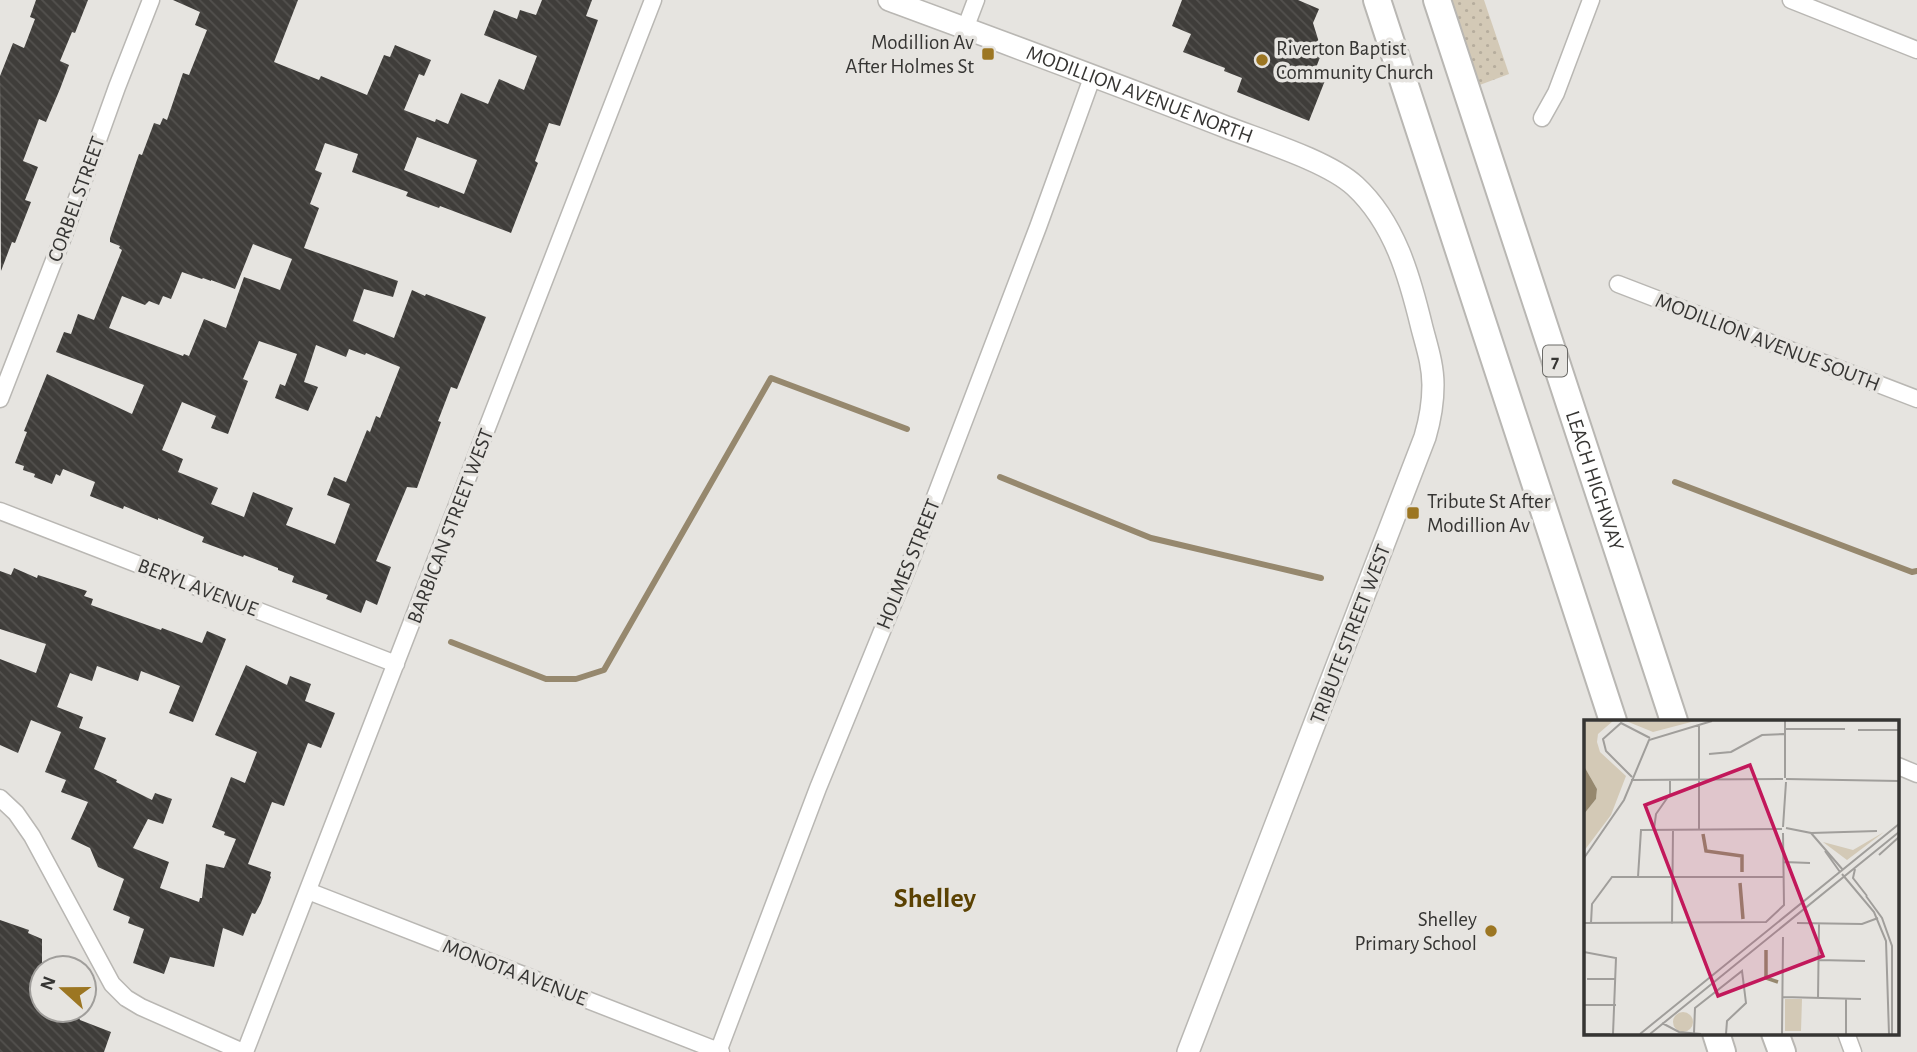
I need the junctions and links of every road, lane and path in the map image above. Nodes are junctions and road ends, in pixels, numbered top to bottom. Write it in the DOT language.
graph roads {
  1 [pos="151,0"];
  2 [pos="653,0"];
  3 [pos="890,0"];
  4 [pos="976,0"];
  5 [pos="1377,0"];
  6 [pos="1437,0"];
  7 [pos="1591,0"];
  8 [pos="1791,0"];
  9 [pos="965,29"];
  10 [pos="1917,50"];
  11 [pos="1093,75"];
  12 [pos="1542,118"];
  13 [pos="1376,211"];
  14 [pos="1618,284"];
  15 [pos="0,398"];
  16 [pos="1917,399"];
  17 [pos="0,511"];
  18 [pos="396,664"];
  19 [pos="1613,720"];
  20 [pos="1674,720"];
  21 [pos="1899,766"];
  22 [pos="1917,774"];
  23 [pos="0,798"];
  24 [pos="308,891"];
  25 [pos="1716,1034"];
  26 [pos="1775,1034"];
  27 [pos="1846,1034"];
  28 [pos="244,1052"];
  29 [pos="719,1052"];
  30 [pos="1188,1052"];
  31 [pos="1722,1052"];
  32 [pos="1782,1052"];
  33 [pos="1853,1052"];
  1 -- 15 [label="street, CORBEL STREET"];
  2 -- 18 [label="street, BARBICAN STREET WEST"];
  3 -- 9 [label="street, MODILLION AVENUE NORTH"];
  4 -- 9 [label="street"];
  5 -- 19 [label="highway"];
  6 -- 20 [label="highway, LEACH HIGHWAY / 7"];
  7 -- 12 [label="street"];
  8 -- 10 [label="street"];
  9 -- 11 [label="street, MODILLION AVENUE NORTH"];
  11 -- 13 [label="street, MODILLION AVENUE NORTH"];
  11 -- 29 [label="street, HOLMES STREET"];
  13 -- 30 [label="street, TRIBUTE STREET WEST"];
  14 -- 16 [label="street, MODILLION AVENUE SOUTH"];
  17 -- 18 [label="street, BERYL AVENUE"];
  18 -- 24 [label="street, BARBICAN STREET WEST"];
  21 -- 22 [label="street"];
  23 -- 28 [label="street"];
  24 -- 28 [label="street, BARBICAN STREET WEST"];
  24 -- 29 [label="street, MONOTA AVENUE"];
  25 -- 31 [label="highway"];
  26 -- 32 [label="highway"];
  27 -- 33 [label="street"];
}
